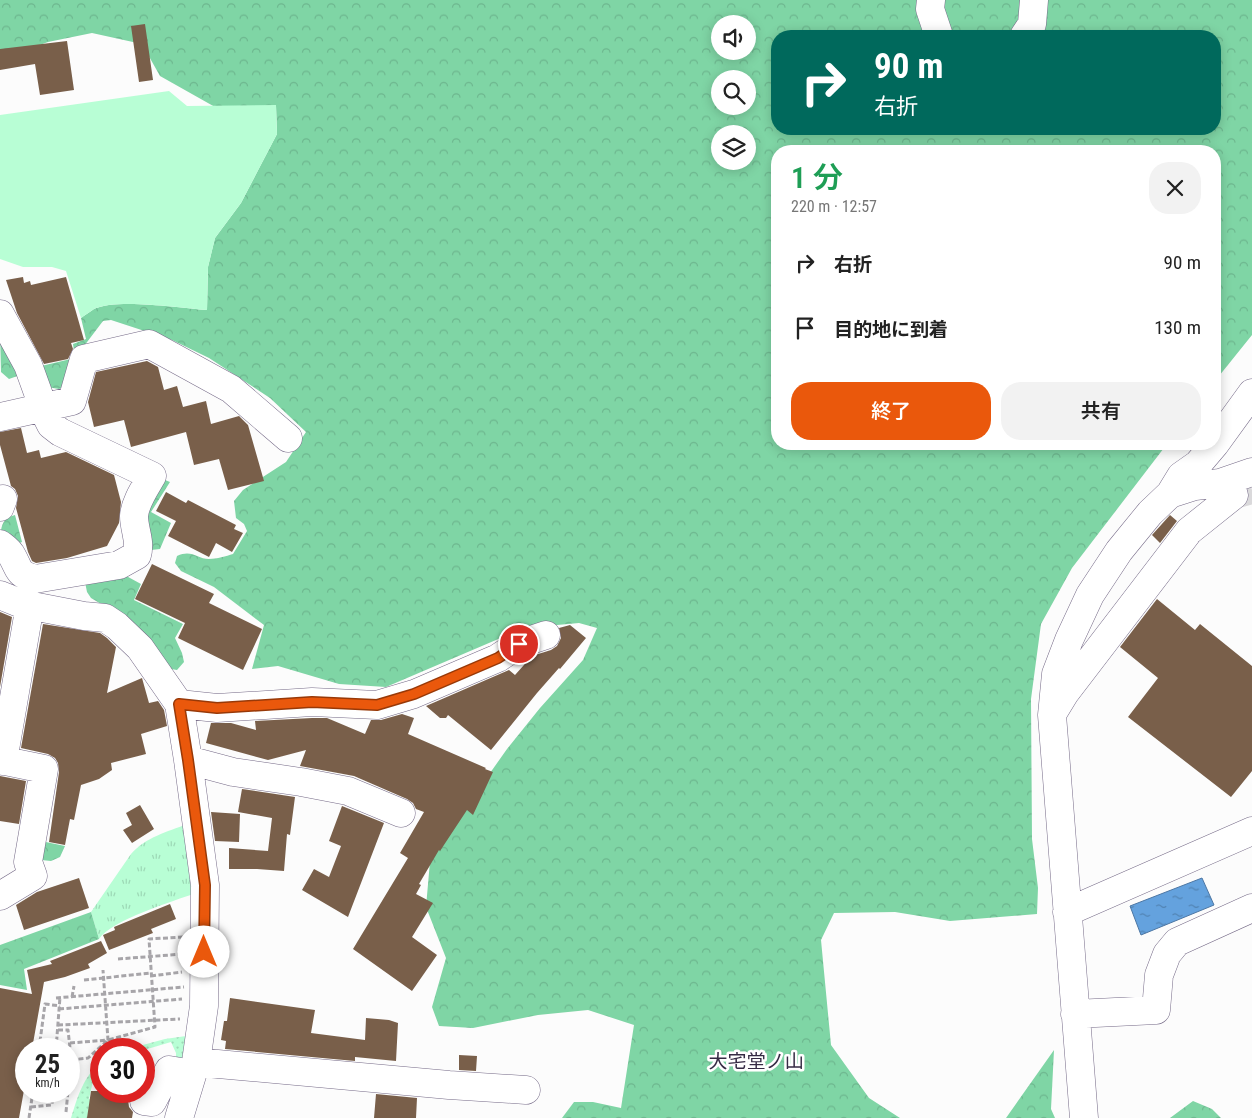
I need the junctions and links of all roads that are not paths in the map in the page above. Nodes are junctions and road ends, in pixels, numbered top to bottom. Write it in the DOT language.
graph roads {
  1 [pos="932,0"];
  2 [pos="1034,0"];
  3 [pos="937,30"];
  4 [pos="1028,30"];
  5 [pos="0,314"];
  6 [pos="1252,393"];
  7 [pos="45,407"];
  8 [pos="0,417"];
  9 [pos="1221,436"];
  10 [pos="288,438"];
  11 [pos="1210,450"];
  12 [pos="1252,472"];
  13 [pos="1170,494"];
  14 [pos="1234,495"];
  15 [pos="0,544"];
  16 [pos="0,595"];
  17 [pos="30,605"];
  18 [pos="546,634"];
  19 [pos="179,704"];
  20 [pos="1052,715"];
  21 [pos="188,760"];
  22 [pos="1,761"];
  23 [pos="401,813"];
  24 [pos="1252,831"];
  25 [pos="0,896"];
  26 [pos="1252,908"];
  27 [pos="1067,912"];
  28 [pos="1076,1014"];
  29 [pos="182,1066"];
  30 [pos="526,1090"];
  31 [pos="155,1098"];
  32 [pos="179,1118"];
  33 [pos="1084,1118"];
  1 -- 3 [label="street"];
  2 -- 4 [label="street"];
  5 -- 7 [label="street"];
  6 -- 9 [label="street"];
  7 -- 8 [label="street"];
  7 -- 10 [label="street"];
  7 -- 15 [label="street"];
  11 -- 13 [label="street"];
  12 -- 13 [label="street"];
  13 -- 20 [label="street"];
  14 -- 20 [label="street"];
  16 -- 17 [label="street"];
  17 -- 19 [label="street"];
  17 -- 22 [label="street"];
  18 -- 19 [label="street"];
  19 -- 21 [label="street"];
  20 -- 27 [label="street"];
  21 -- 23 [label="street"];
  21 -- 29 [label="street"];
  22 -- 25 [label="street"];
  24 -- 27 [label="street"];
  26 -- 28 [label="street"];
  27 -- 28 [label="street"];
  28 -- 33 [label="street"];
  29 -- 30 [label="street"];
  29 -- 31 [label="street"];
  29 -- 32 [label="street"];
}
